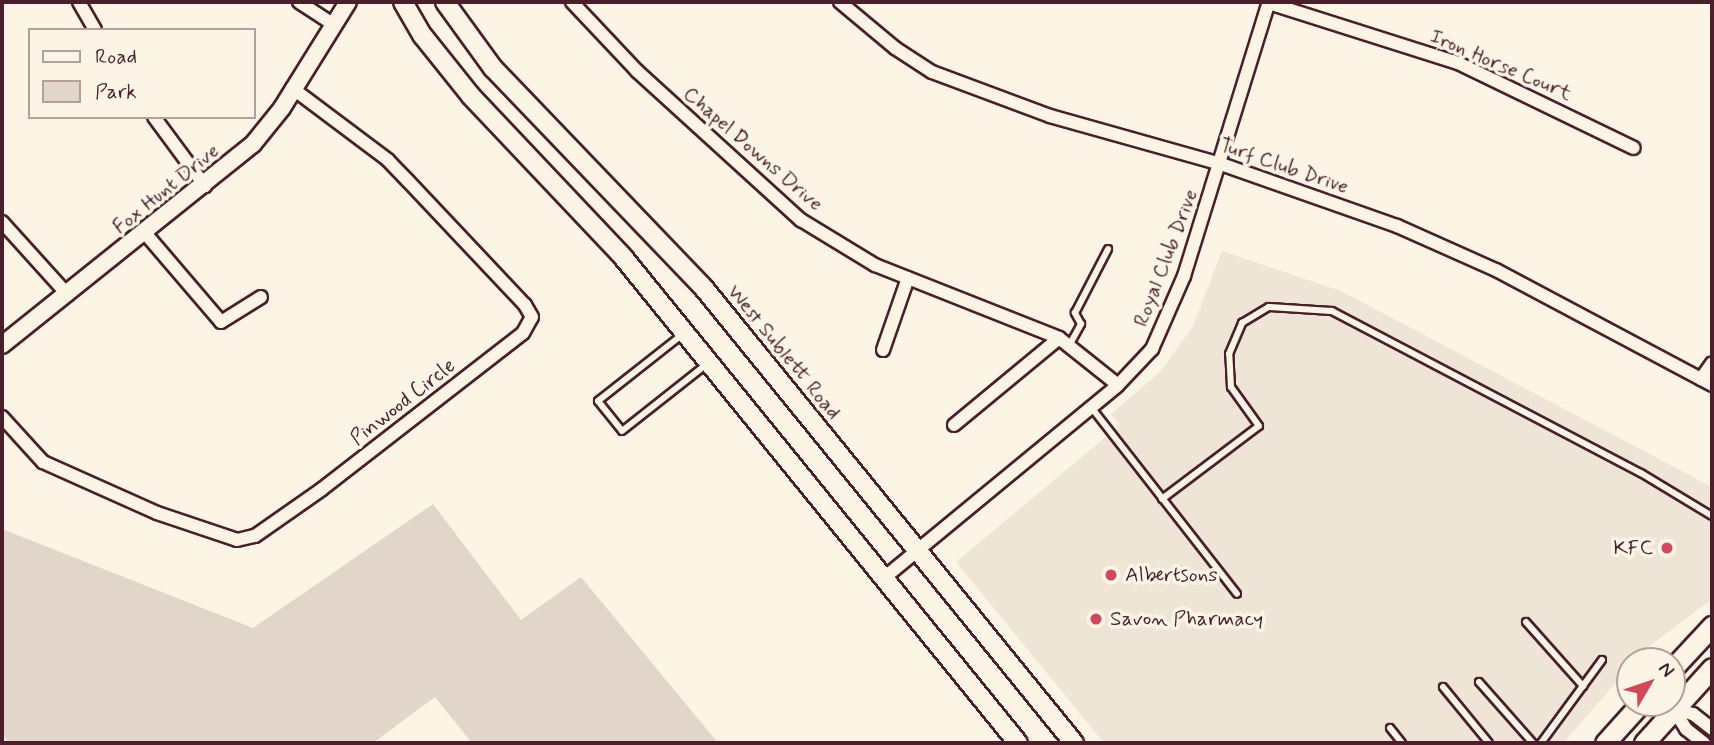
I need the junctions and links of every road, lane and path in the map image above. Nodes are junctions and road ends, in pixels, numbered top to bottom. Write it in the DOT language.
graph roads {
  1 [pos="79,2"];
  2 [pos="299,2"];
  3 [pos="348,2"];
  4 [pos="403,2"];
  5 [pos="445,2"];
  6 [pos="572,2"];
  7 [pos="840,2"];
  8 [pos="1269,2"];
  9 [pos="331,23"];
  10 [pos="94,28"];
  11 [pos="292,88"];
  12 [pos="155,119"];
  13 [pos="1634,148"];
  14 [pos="1221,164"];
  15 [pos="205,186"];
  16 [pos="2,222"];
  17 [pos="145,233"];
  18 [pos="1108,249"];
  19 [pos="908,278"];
  20 [pos="68,295"];
  21 [pos="261,297"];
  22 [pos="684,333"];
  23 [pos="1064,341"];
  24 [pos="2,345"];
  25 [pos="883,351"];
  26 [pos="708,363"];
  27 [pos="1712,363"];
  28 [pos="1707,382"];
  29 [pos="1118,384"];
  30 [pos="1091,407"];
  31 [pos="2,417"];
  32 [pos="954,425"];
  33 [pos="1163,499"];
  34 [pos="1712,516"];
  35 [pos="918,552"];
  36 [pos="884,578"];
  37 [pos="1237,594"];
  38 [pos="1526,622"];
  39 [pos="1712,626"];
  40 [pos="1686,654"];
  41 [pos="1602,660"];
  42 [pos="1712,670"];
  43 [pos="1479,682"];
  44 [pos="1583,686"];
  45 [pos="1443,687"];
  46 [pos="1686,693"];
  47 [pos="1686,711"];
  48 [pos="1628,717"];
  49 [pos="1664,717"];
  50 [pos="1679,717"];
  51 [pos="1390,728"];
  52 [pos="1712,729"];
  53 [pos="1018,743"];
  54 [pos="1074,743"];
  55 [pos="1402,743"];
  56 [pos="1489,743"];
  57 [pos="1532,743"];
  58 [pos="1541,743"];
  59 [pos="1605,743"];
  60 [pos="1644,743"];
  61 [pos="1704,743"];
  1 -- 10 [label="street"];
  2 -- 9 [label="street"];
  3 -- 9 [label="street, Fox Hunt Drive"];
  4 -- 22 [label="main road"];
  5 -- 35 [label="main road, West Sublett Road"];
  6 -- 19 [label="street, Chapel Downs Drive"];
  7 -- 14 [label="street, Turf Club Drive"];
  8 -- 13 [label="street, Iron Horse Court"];
  8 -- 14 [label="street, Royal Club Drive"];
  9 -- 11 [label="street, Fox Hunt Drive"];
  11 -- 15 [label="street, Fox Hunt Drive"];
  11 -- 31 [label="street, Pinwood Circle"];
  12 -- 15 [label="street"];
  14 -- 28 [label="street, Turf Club Drive"];
  14 -- 29 [label="street, Royal Club Drive"];
  15 -- 17 [label="street, Fox Hunt Drive"];
  16 -- 20 [label="street"];
  17 -- 20 [label="street, Fox Hunt Drive"];
  17 -- 21 [label="street"];
  18 -- 23 [label="lane"];
  19 -- 23 [label="street, Chapel Downs Drive"];
  19 -- 25 [label="street"];
  20 -- 24 [label="street, Fox Hunt Drive"];
  22 -- 26 [label="main road"];
  22 -- 26 [label="lane"];
  23 -- 29 [label="street, Chapel Downs Drive"];
  23 -- 32 [label="street"];
  26 -- 36 [label="main road"];
  27 -- 28 [label="street"];
  29 -- 30 [label="street, Royal Club Drive"];
  30 -- 33 [label="lane"];
  30 -- 35 [label="street, Royal Club Drive"];
  33 -- 34 [label="lane"];
  33 -- 37 [label="lane"];
  35 -- 36 [label="street, Royal Club Drive"];
  35 -- 54 [label="main road, West Sublett Road"];
  36 -- 53 [label="main road"];
  38 -- 44 [label="lane"];
  39 -- 40 [label="main road"];
  41 -- 44 [label="lane"];
  42 -- 46 [label="main road"];
  43 -- 57 [label="lane"];
  44 -- 58 [label="lane"];
  45 -- 56 [label="lane"];
  47 -- 52 [label="street"];
  48 -- 59 [label="main road"];
  49 -- 60 [label="main road"];
  50 -- 61 [label="street"];
  51 -- 55 [label="lane"];
}
